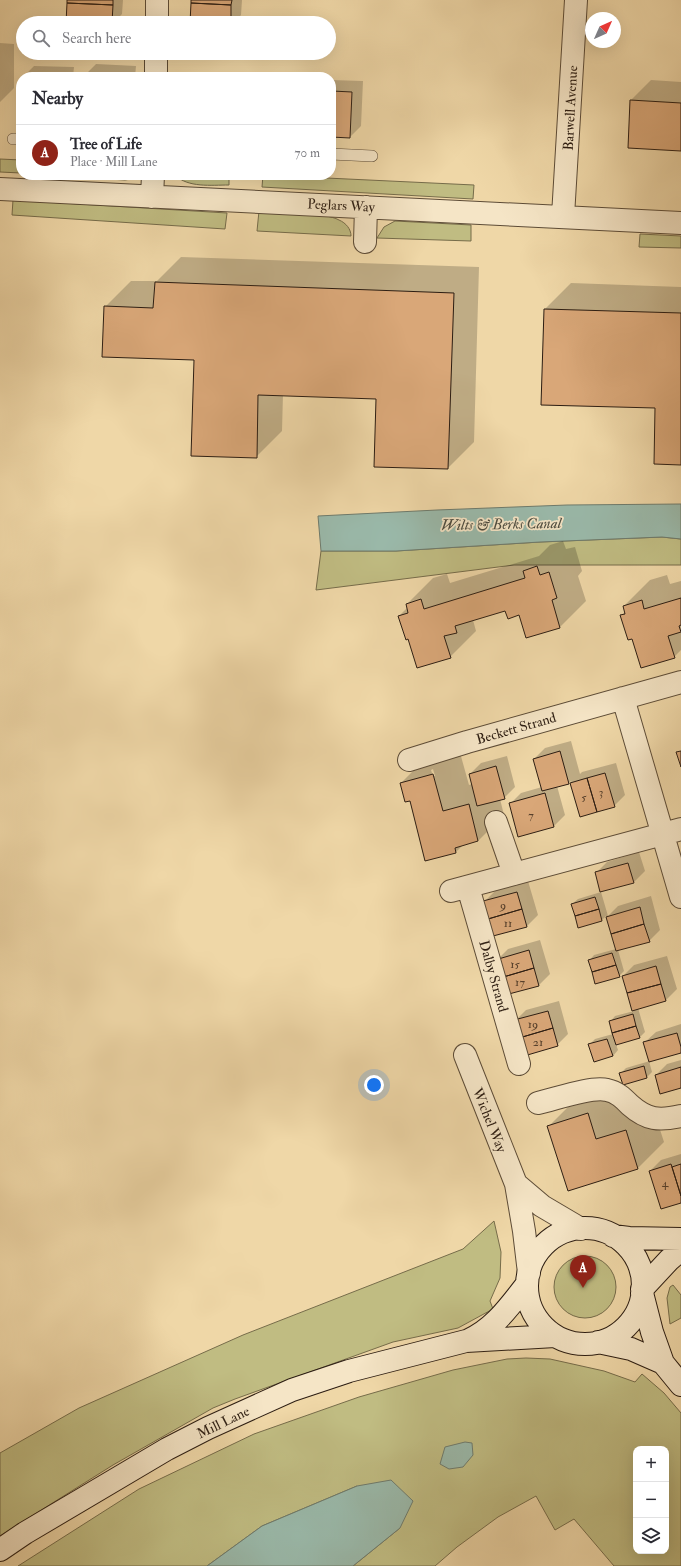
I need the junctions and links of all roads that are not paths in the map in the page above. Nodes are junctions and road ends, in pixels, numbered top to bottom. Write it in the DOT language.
graph roads {
  1 [pos="157,0"];
  2 [pos="576,0"];
  3 [pos="157,16"];
  4 [pos="156,60"];
  5 [pos="156,72"];
  6 [pos="336,154"];
  7 [pos="372,156"];
  8 [pos="153,180"];
  9 [pos="0,189"];
  10 [pos="152,197"];
  11 [pos="366,207"];
  12 [pos="563,216"];
  13 [pos="681,222"];
  14 [pos="365,242"];
  15 [pos="681,682"];
  16 [pos="623,698"];
  17 [pos="410,760"];
  18 [pos="496,822"];
  19 [pos="672,832"];
  20 [pos="514,874"];
  21 [pos="681,897"];
  22 [pos="465,1055"];
  23 [pos="519,1064"];
  24 [pos="538,1103"];
  25 [pos="681,1116"];
  26 [pos="516,1184"];
  27 [pos="581,1229"];
  28 [pos="613,1236"];
  29 [pos="681,1239"];
  30 [pos="681,1250"];
  31 [pos="528,1279"];
  32 [pos="642,1291"];
  33 [pos="555,1336"];
  34 [pos="466,1341"];
  35 [pos="598,1342"];
  36 [pos="663,1363"];
  37 [pos="681,1385"];
  38 [pos="0,1550"];
  1 -- 3 [label="street"];
  2 -- 12 [label="street, Barwell Avenue"];
  4 -- 5 [label="street"];
  6 -- 7 [label="lane"];
  8 -- 10 [label="street"];
  9 -- 10 [label="street, Peglars Way"];
  10 -- 11 [label="street, Peglars Way"];
  11 -- 12 [label="street, Peglars Way"];
  11 -- 14 [label="street"];
  12 -- 13 [label="street, Peglars Way"];
  15 -- 16 [label="street, Beckett Strand"];
  16 -- 17 [label="street, Beckett Strand"];
  16 -- 19 [label="street"];
  18 -- 20 [label="street"];
  19 -- 20 [label="street, Dalby Strand"];
  19 -- 21 [label="street"];
  20 -- 23 [label="street, Dalby Strand"];
  22 -- 26 [label="street, Wichel Way"];
  24 -- 25 [label="street"];
  26 -- 27 [label="street, Wichel Way"];
  26 -- 31 [label="street, Wichel Way"];
  27 -- 28 [label="street, Mill Lane"];
  27 -- 31 [label="street, Mill Lane"];
  28 -- 29 [label="street, Mill Lane"];
  28 -- 32 [label="street, Mill Lane"];
  30 -- 32 [label="street, Mill Lane"];
  31 -- 33 [label="street, Mill Lane"];
  31 -- 34 [label="street, Mill Lane"];
  32 -- 35 [label="street, Mill Lane"];
  32 -- 36 [label="street"];
  33 -- 34 [label="street, Mill Lane"];
  33 -- 35 [label="street, Mill Lane"];
  34 -- 38 [label="street, Mill Lane"];
  35 -- 36 [label="street"];
  36 -- 37 [label="street"];
}
